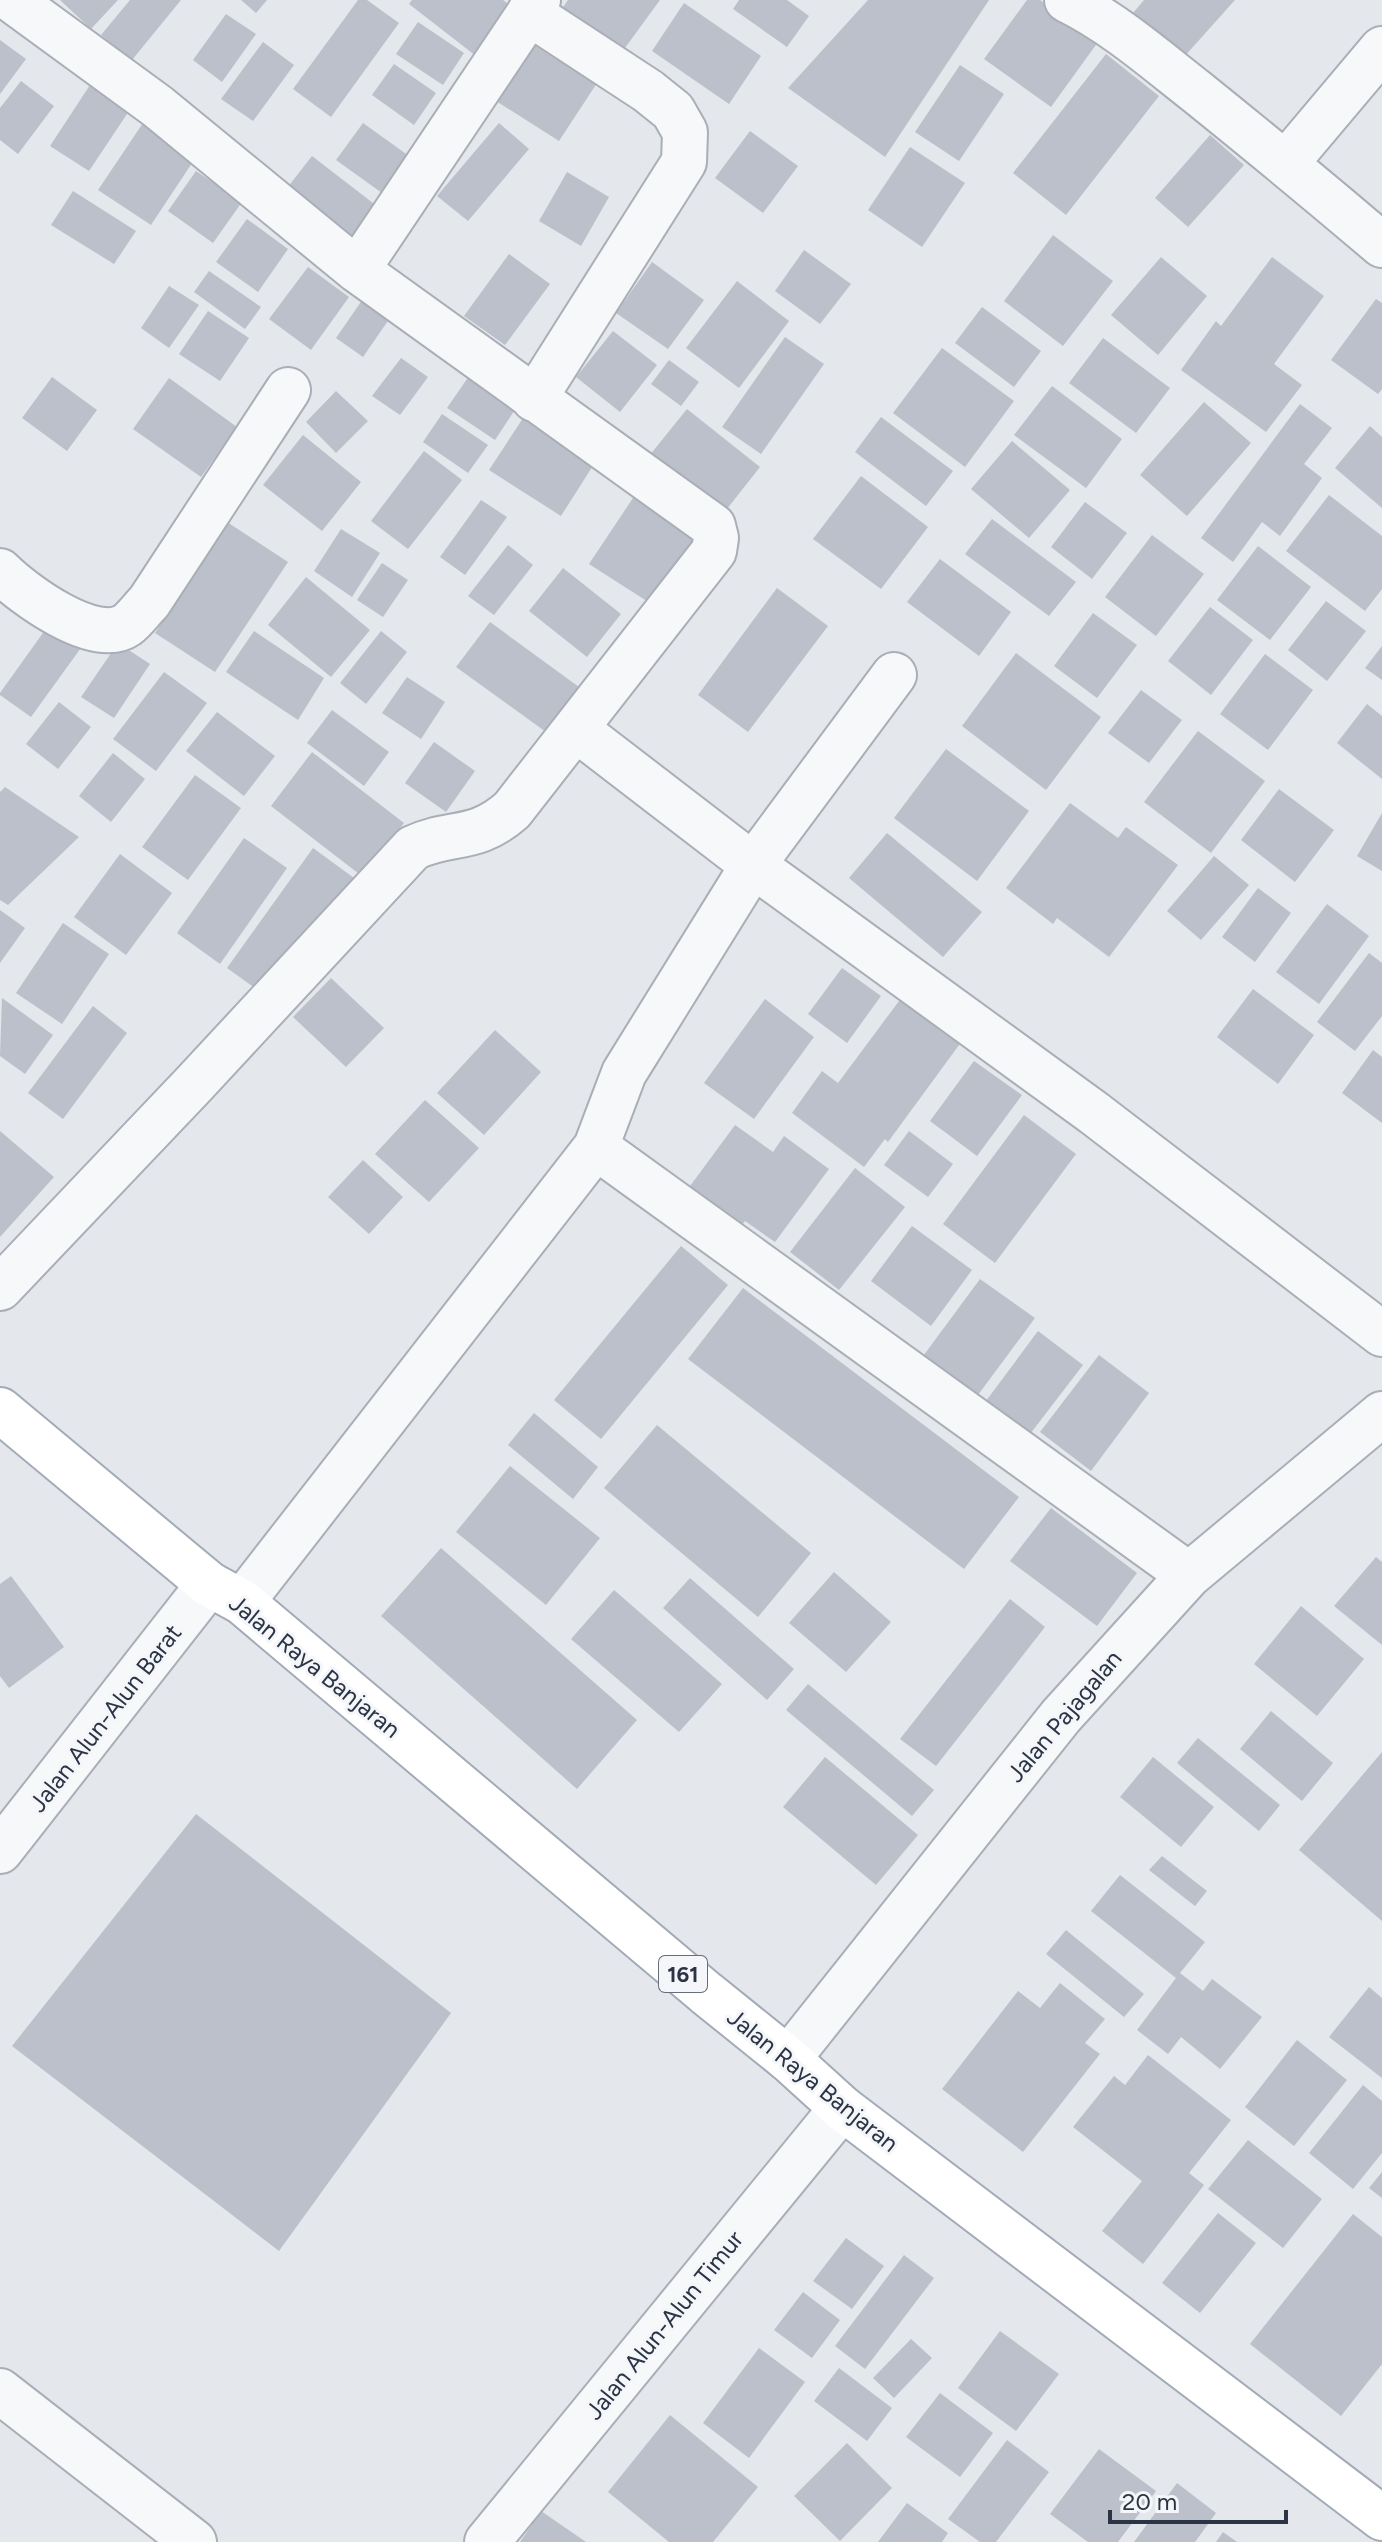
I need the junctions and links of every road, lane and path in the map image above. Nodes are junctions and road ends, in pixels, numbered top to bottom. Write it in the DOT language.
graph roads {
  1 [pos="12,0"];
  2 [pos="1067,0"];
  3 [pos="534,7"];
  4 [pos="1382,49"];
  5 [pos="1286,163"];
  6 [pos="1382,245"];
  7 [pos="357,270"];
  8 [pos="288,390"];
  9 [pos="534,399"];
  10 [pos="0,571"];
  11 [pos="894,675"];
  12 [pos="576,729"];
  13 [pos="753,865"];
  14 [pos="596,1147"];
  15 [pos="0,1288"];
  16 [pos="1382,1334"];
  17 [pos="0,1410"];
  18 [pos="1382,1414"];
  19 [pos="1189,1575"];
  20 [pos="226,1593"];
  21 [pos="0,1851"];
  22 [pos="788,2059"];
  23 [pos="842,2108"];
  24 [pos="0,2391"];
  25 [pos="1382,2518"];
  26 [pos="194,2542"];
  27 [pos="487,2542"];
  1 -- 7 [label="street"];
  2 -- 5 [label="street"];
  3 -- 7 [label="street"];
  3 -- 9 [label="street"];
  4 -- 5 [label="street"];
  5 -- 6 [label="street"];
  7 -- 9 [label="street"];
  8 -- 10 [label="street"];
  9 -- 12 [label="street"];
  11 -- 13 [label="street, Jalan Alun-Alun Barat"];
  12 -- 13 [label="street"];
  12 -- 15 [label="street"];
  13 -- 14 [label="street, Jalan Alun-Alun Barat"];
  13 -- 16 [label="street"];
  14 -- 19 [label="street"];
  14 -- 20 [label="street, Jalan Alun-Alun Barat"];
  17 -- 20 [label="main road, Jalan Raya Banjaran / 161"];
  18 -- 19 [label="street, Jalan Pajagalan"];
  19 -- 22 [label="street, Jalan Pajagalan"];
  20 -- 21 [label="street, Jalan Alun-Alun Barat"];
  20 -- 22 [label="main road, Jalan Raya Banjaran / 161"];
  22 -- 23 [label="main road, Jalan Raya Banjaran / 161"];
  23 -- 25 [label="main road, Jalan Raya Banjaran / 161"];
  23 -- 27 [label="street, Jalan Alun-Alun Timur"];
  24 -- 26 [label="street"];
}
